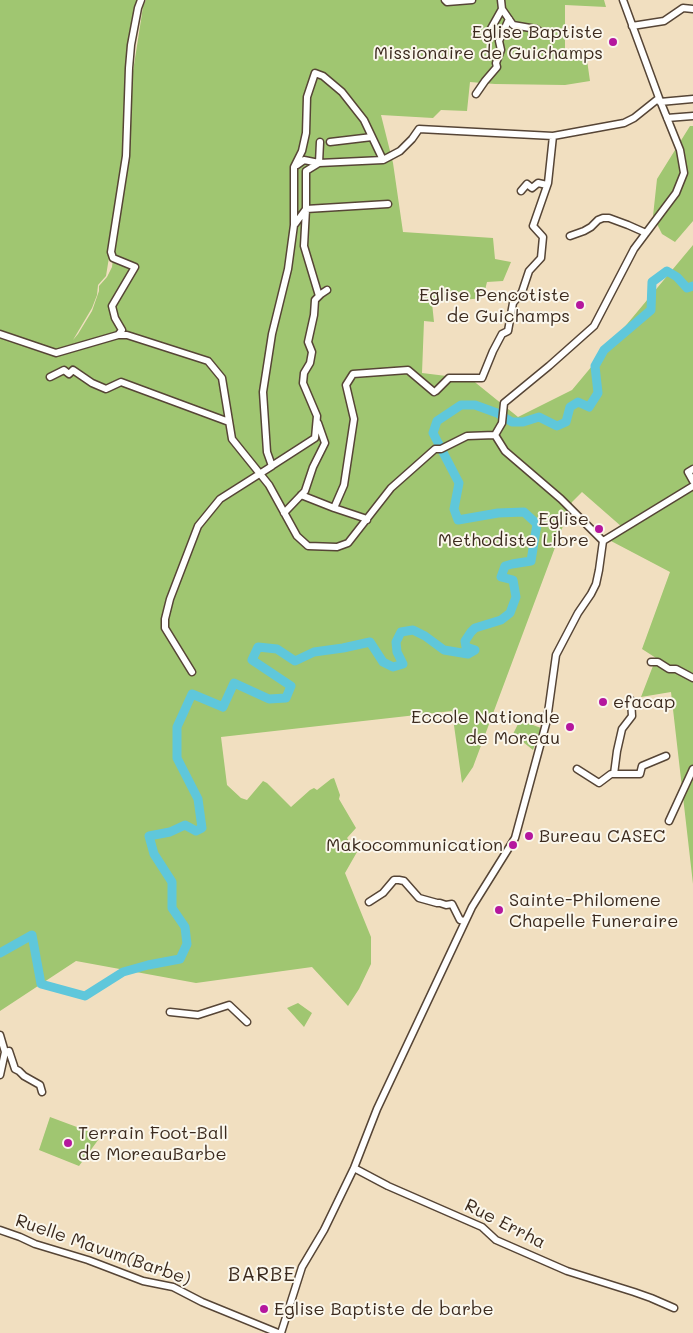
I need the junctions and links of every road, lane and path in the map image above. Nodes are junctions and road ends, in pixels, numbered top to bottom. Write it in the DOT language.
graph roads {
  1 [pos="142,0"];
  2 [pos="444,0"];
  3 [pos="472,0"];
  4 [pos="501,0"];
  5 [pos="624,0"];
  6 [pos="502,9"];
  7 [pos="693,10"];
  8 [pos="509,19"];
  9 [pos="632,26"];
  10 [pos="543,34"];
  11 [pos="489,38"];
  12 [pos="476,94"];
  13 [pos="693,99"];
  14 [pos="660,100"];
  15 [pos="693,116"];
  16 [pos="667,118"];
  17 [pos="553,136"];
  18 [pos="372,137"];
  19 [pos="320,142"];
  20 [pos="330,142"];
  21 [pos="384,160"];
  22 [pos="319,163"];
  23 [pos="294,167"];
  24 [pos="548,186"];
  25 [pos="520,191"];
  26 [pos="388,204"];
  27 [pos="306,209"];
  28 [pos="294,225"];
  29 [pos="646,233"];
  30 [pos="570,236"];
  31 [pos="327,290"];
  32 [pos="319,296"];
  33 [pos="0,334"];
  34 [pos="118,335"];
  35 [pos="50,377"];
  36 [pos="316,419"];
  37 [pos="229,422"];
  38 [pos="495,435"];
  39 [pos="270,467"];
  40 [pos="693,469"];
  41 [pos="259,474"];
  42 [pos="693,481"];
  43 [pos="693,486"];
  44 [pos="301,495"];
  45 [pos="334,508"];
  46 [pos="284,513"];
  47 [pos="367,520"];
  48 [pos="603,541"];
  49 [pos="651,662"];
  50 [pos="192,672"];
  51 [pos="693,678"];
  52 [pos="631,700"];
  53 [pos="666,756"];
  54 [pos="578,769"];
  55 [pos="692,770"];
  56 [pos="614,774"];
  57 [pos="669,821"];
  58 [pos="370,902"];
  59 [pos="465,921"];
  60 [pos="170,1012"];
  61 [pos="247,1022"];
  62 [pos="0,1035"];
  63 [pos="5,1052"];
  64 [pos="0,1075"];
  65 [pos="42,1092"];
  66 [pos="354,1168"];
  67 [pos="0,1230"];
  68 [pos="674,1308"];
  69 [pos="279,1333"];
  1 -- 34 [label="street"];
  2 -- 3 [label="street"];
  4 -- 6 [label="street"];
  5 -- 9 [label="street"];
  6 -- 8 [label="street"];
  6 -- 11 [label="street"];
  7 -- 9 [label="street"];
  8 -- 10 [label="street"];
  8 -- 12 [label="street"];
  9 -- 14 [label="street"];
  13 -- 14 [label="street"];
  14 -- 16 [label="street"];
  14 -- 17 [label="street"];
  15 -- 16 [label="street"];
  16 -- 29 [label="street"];
  17 -- 21 [label="street"];
  17 -- 24 [label="street"];
  18 -- 20 [label="street"];
  18 -- 21 [label="street"];
  18 -- 23 [label="street"];
  19 -- 22 [label="street"];
  21 -- 22 [label="street"];
  22 -- 23 [label="street"];
  22 -- 27 [label="street"];
  23 -- 28 [label="street"];
  24 -- 25 [label="street"];
  24 -- 45 [label="street"];
  26 -- 27 [label="street"];
  27 -- 28 [label="street"];
  27 -- 32 [label="street"];
  28 -- 39 [label="street"];
  29 -- 30 [label="street"];
  29 -- 38 [label="street"];
  31 -- 32 [label="street"];
  32 -- 36 [label="street"];
  33 -- 34 [label="street"];
  34 -- 37 [label="street"];
  35 -- 37 [label="street"];
  36 -- 39 [label="street"];
  36 -- 44 [label="street"];
  37 -- 41 [label="street"];
  38 -- 47 [label="street"];
  38 -- 48 [label="street"];
  39 -- 41 [label="street"];
  40 -- 42 [label="street"];
  41 -- 46 [label="street"];
  41 -- 50 [label="street"];
  43 -- 48 [label="street"];
  44 -- 45 [label="street"];
  44 -- 46 [label="street"];
  45 -- 47 [label="street"];
  46 -- 47 [label="street"];
  48 -- 59 [label="street"];
  49 -- 51 [label="street"];
  52 -- 56 [label="street"];
  53 -- 56 [label="street"];
  54 -- 56 [label="street"];
  55 -- 57 [label="street"];
  58 -- 59 [label="street"];
  59 -- 66 [label="street"];
  60 -- 61 [label="street"];
  62 -- 63 [label="street"];
  63 -- 64 [label="street"];
  63 -- 65 [label="street"];
  66 -- 68 [label="street, Rue Errha"];
  66 -- 69 [label="street"];
  67 -- 69 [label="street, Ruelle Mavum(Barbe)"];
}
